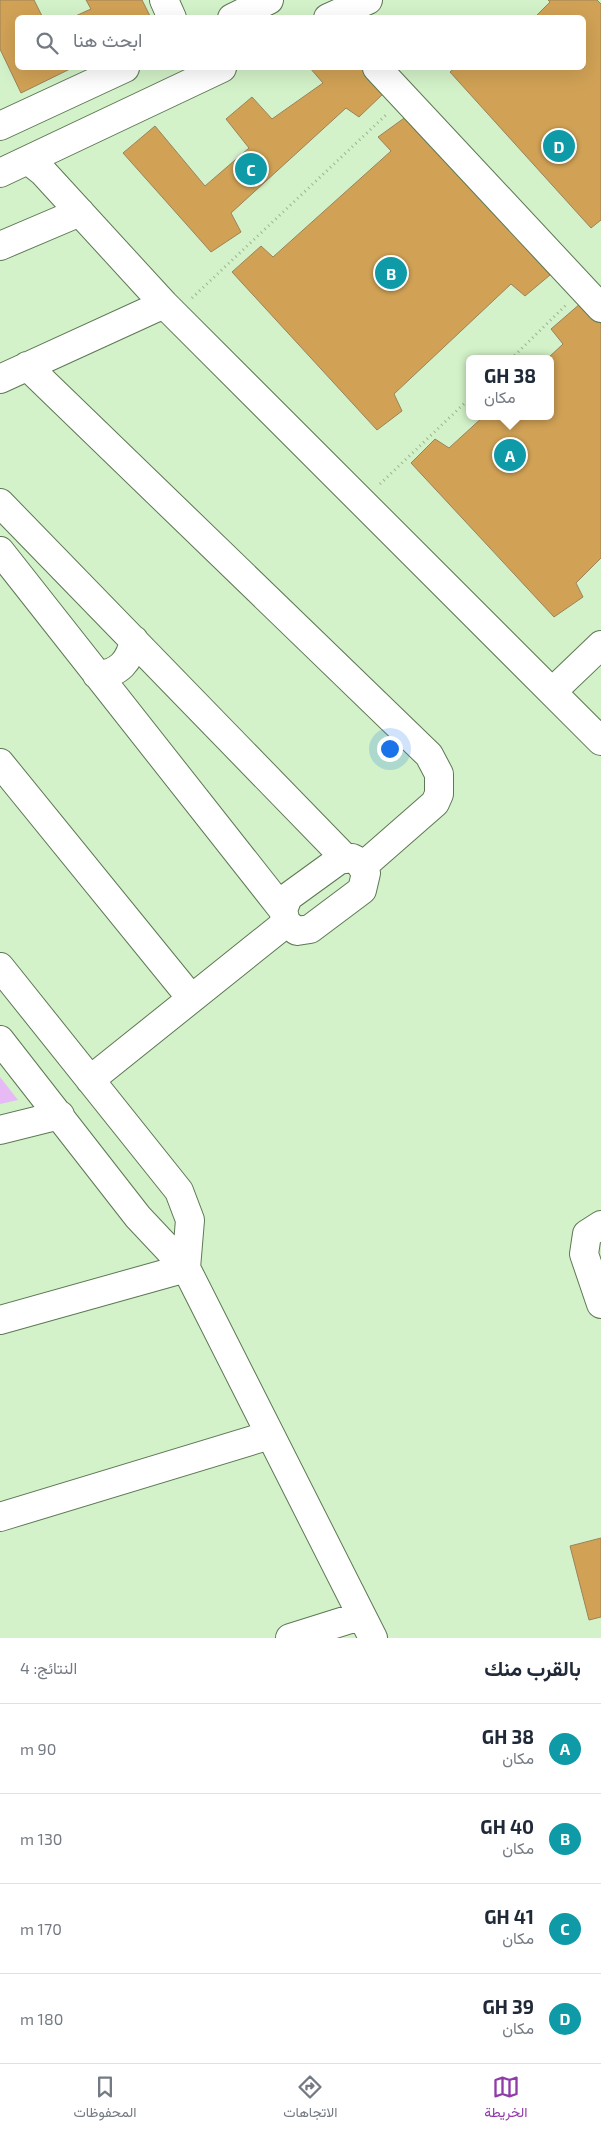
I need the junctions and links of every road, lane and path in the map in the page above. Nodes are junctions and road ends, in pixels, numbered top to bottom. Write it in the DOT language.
graph roads {
  1 [pos="164,0"];
  2 [pos="269,0"];
  3 [pos="368,0"];
  4 [pos="171,15"];
  5 [pos="238,15"];
  6 [pos="335,15"];
  7 [pos="120,70"];
  8 [pos="218,70"];
  9 [pos="379,70"];
  10 [pos="404,98"];
  11 [pos="1,123"];
  12 [pos="28,160"];
  13 [pos="0,173"];
  14 [pos="80,212"];
  15 [pos="0,246"];
  16 [pos="592,298"];
  17 [pos="170,310"];
  18 [pos="516,355"];
  19 [pos="27,366"];
  20 [pos="0,379"];
  21 [pos="466,402"];
  22 [pos="362,501"];
  23 [pos="0,503"];
  24 [pos="0,551"];
  25 [pos="105,611"];
  26 [pos="67,638"];
  27 [pos="134,640"];
  28 [pos="601,645"];
  29 [pos="97,675"];
  30 [pos="553,691"];
  31 [pos="601,741"];
  32 [pos="0,763"];
  33 [pos="354,862"];
  34 [pos="284,916"];
  35 [pos="0,967"];
  36 [pos="191,998"];
  37 [pos="0,1040"];
  38 [pos="90,1080"];
  39 [pos="60,1115"];
  40 [pos="0,1130"];
  41 [pos="601,1225"];
  42 [pos="186,1268"];
  43 [pos="601,1304"];
  44 [pos="0,1320"];
  45 [pos="270,1435"];
  46 [pos="0,1517"];
  47 [pos="367,1627"];
  48 [pos="290,1638"];
  1 -- 4 [label="street"];
  2 -- 5 [label="street"];
  3 -- 6 [label="street"];
  7 -- 11 [label="street"];
  8 -- 12 [label="street"];
  9 -- 10 [label="street"];
  10 -- 16 [label="street"];
  10 -- 17 [label="path"];
  12 -- 13 [label="street"];
  12 -- 14 [label="street"];
  14 -- 15 [label="street"];
  14 -- 17 [label="street"];
  16 -- 18 [label="path"];
  17 -- 19 [label="street"];
  17 -- 22 [label="street"];
  19 -- 20 [label="street"];
  19 -- 33 [label="street"];
  21 -- 22 [label="path"];
  22 -- 30 [label="street"];
  23 -- 25 [label="street"];
  24 -- 26 [label="street"];
  25 -- 26 [label="street"];
  25 -- 27 [label="street"];
  26 -- 29 [label="street"];
  27 -- 29 [label="street"];
  27 -- 33 [label="street"];
  28 -- 30 [label="street"];
  29 -- 34 [label="street"];
  30 -- 31 [label="street"];
  32 -- 36 [label="street"];
  33 -- 34 [label="street"];
  33 -- 34 [label="street"];
  34 -- 36 [label="street"];
  35 -- 38 [label="street"];
  36 -- 38 [label="street"];
  37 -- 39 [label="street"];
  38 -- 42 [label="street"];
  39 -- 40 [label="street"];
  39 -- 42 [label="street"];
  41 -- 43 [label="street"];
  42 -- 44 [label="street"];
  42 -- 45 [label="street"];
  45 -- 46 [label="street"];
  45 -- 47 [label="street"];
  47 -- 48 [label="street"];
}
